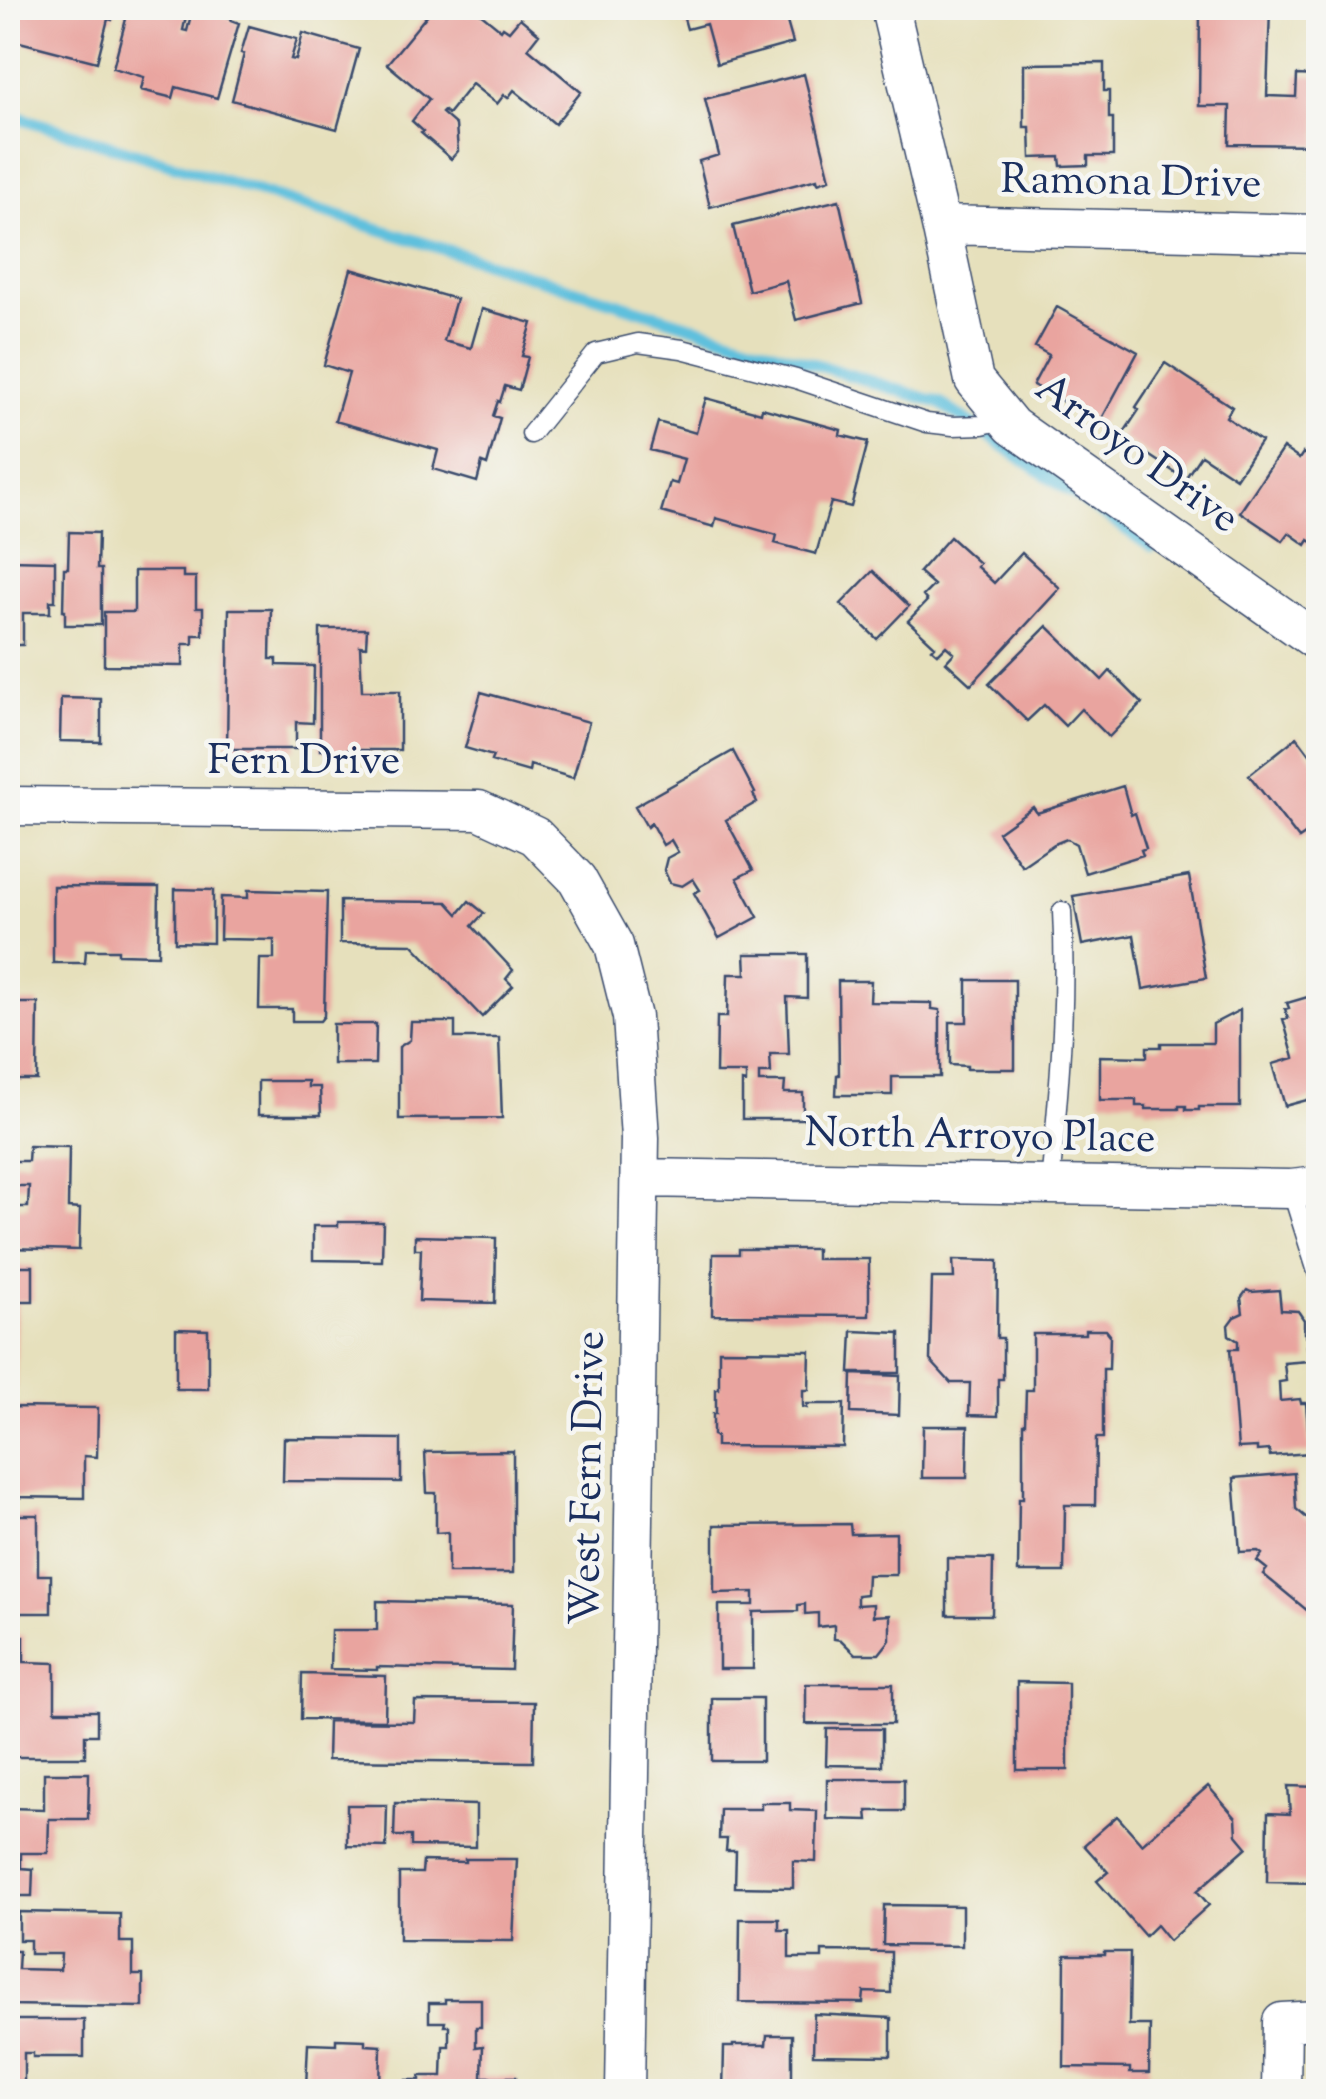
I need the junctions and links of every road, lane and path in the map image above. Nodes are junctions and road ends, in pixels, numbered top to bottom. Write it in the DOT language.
graph roads {
  1 [pos="890,8"];
  2 [pos="940,224"];
  3 [pos="1318,234"];
  4 [pos="1006,419"];
  5 [pos="531,434"];
  6 [pos="1318,642"];
  7 [pos="8,806"];
  8 [pos="577,879"];
  9 [pos="1062,911"];
  10 [pos="640,1178"];
  11 [pos="1050,1184"];
  12 [pos="1305,1188"];
  13 [pos="1318,1275"];
  14 [pos="1318,2020"];
  15 [pos="625,2092"];
  16 [pos="1281,2092"];
  1 -- 2 [label="street, Arroyo Drive"];
  2 -- 3 [label="street, Ramona Drive"];
  2 -- 4 [label="street, Arroyo Drive"];
  4 -- 5 [label="lane"];
  4 -- 6 [label="street, Arroyo Drive"];
  7 -- 8 [label="street, Fern Drive"];
  8 -- 10 [label="street, West Fern Drive"];
  9 -- 11 [label="lane"];
  10 -- 11 [label="street, North Arroyo Place"];
  10 -- 15 [label="street, West Fern Drive"];
  11 -- 12 [label="street, North Arroyo Place"];
  12 -- 13 [label="lane"];
  14 -- 16 [label="street"];
}
